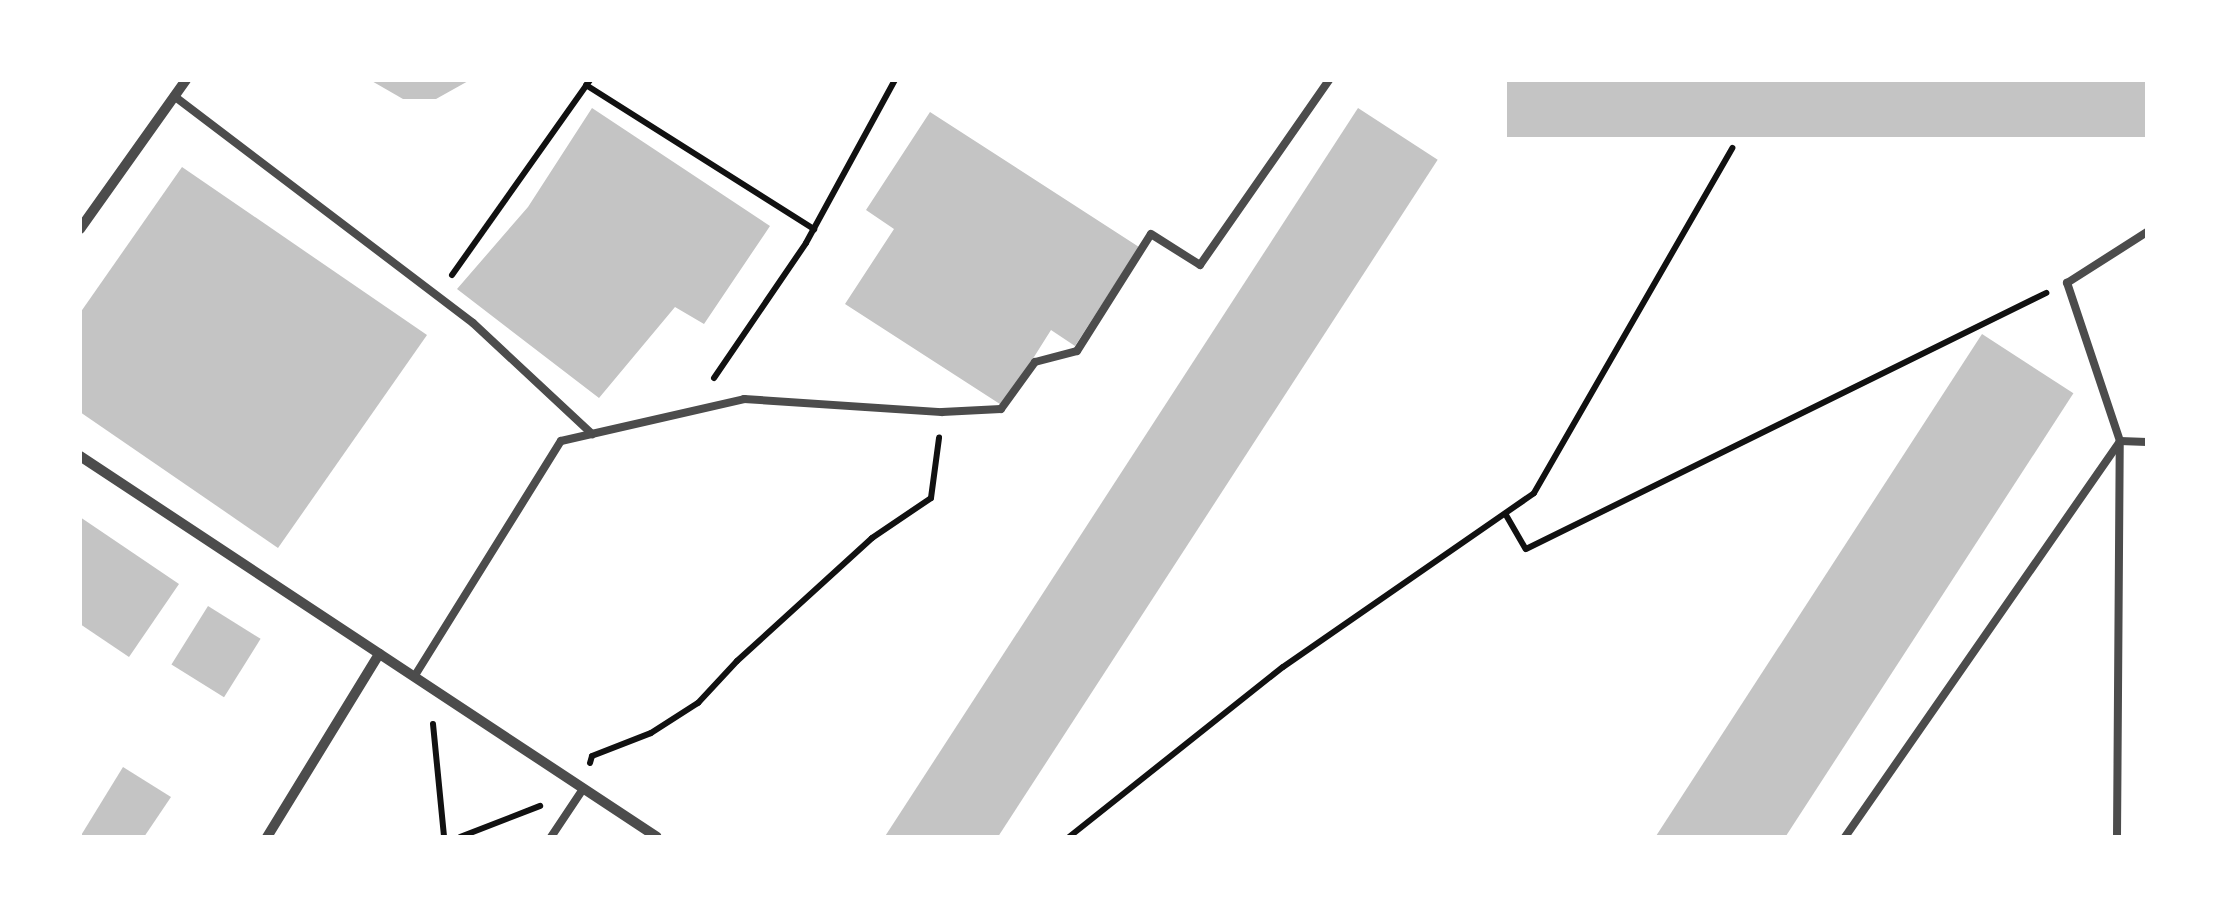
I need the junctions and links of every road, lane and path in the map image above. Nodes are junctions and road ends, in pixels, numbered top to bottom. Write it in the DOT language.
graph roads {
  1 [pos="186,80"];
  2 [pos="895,80"];
  3 [pos="1329,80"];
  4 [pos="588,82"];
  5 [pos="174,96"];
  6 [pos="1732,148"];
  7 [pos="80,229"];
  8 [pos="814,230"];
  9 [pos="2147,232"];
  10 [pos="2068,283"];
  11 [pos="437,296"];
  12 [pos="691,412"];
  13 [pos="942,412"];
  14 [pos="592,434"];
  15 [pos="2120,440"];
  16 [pos="2147,442"];
  17 [pos="80,456"];
  18 [pos="1506,515"];
  19 [pos="380,654"];
  20 [pos="414,677"];
  21 [pos="432,724"];
  22 [pos="582,789"];
  23 [pos="267,837"];
  24 [pos="444,837"];
  25 [pos="460,837"];
  26 [pos="552,837"];
  27 [pos="657,837"];
  28 [pos="1070,837"];
  29 [pos="1845,837"];
  30 [pos="2117,837"];
  1 -- 5 [label="street"];
  2 -- 8 [label="path"];
  3 -- 13 [label="lane"];
  4 -- 8 [label="path"];
  4 -- 11 [label="path"];
  5 -- 7 [label="street"];
  5 -- 11 [label="lane"];
  6 -- 18 [label="path"];
  8 -- 12 [label="path"];
  9 -- 10 [label="lane"];
  10 -- 15 [label="lane"];
  10 -- 18 [label="path"];
  11 -- 14 [label="lane"];
  12 -- 13 [label="lane"];
  12 -- 14 [label="lane"];
  13 -- 22 [label="path"];
  14 -- 20 [label="lane"];
  15 -- 16 [label="lane"];
  15 -- 29 [label="lane"];
  15 -- 30 [label="lane"];
  17 -- 19 [label="street"];
  18 -- 28 [label="path"];
  19 -- 20 [label="street"];
  19 -- 23 [label="street"];
  20 -- 22 [label="street"];
  21 -- 24 [label="path"];
  22 -- 25 [label="path"];
  22 -- 26 [label="lane"];
  22 -- 27 [label="street"];
}
